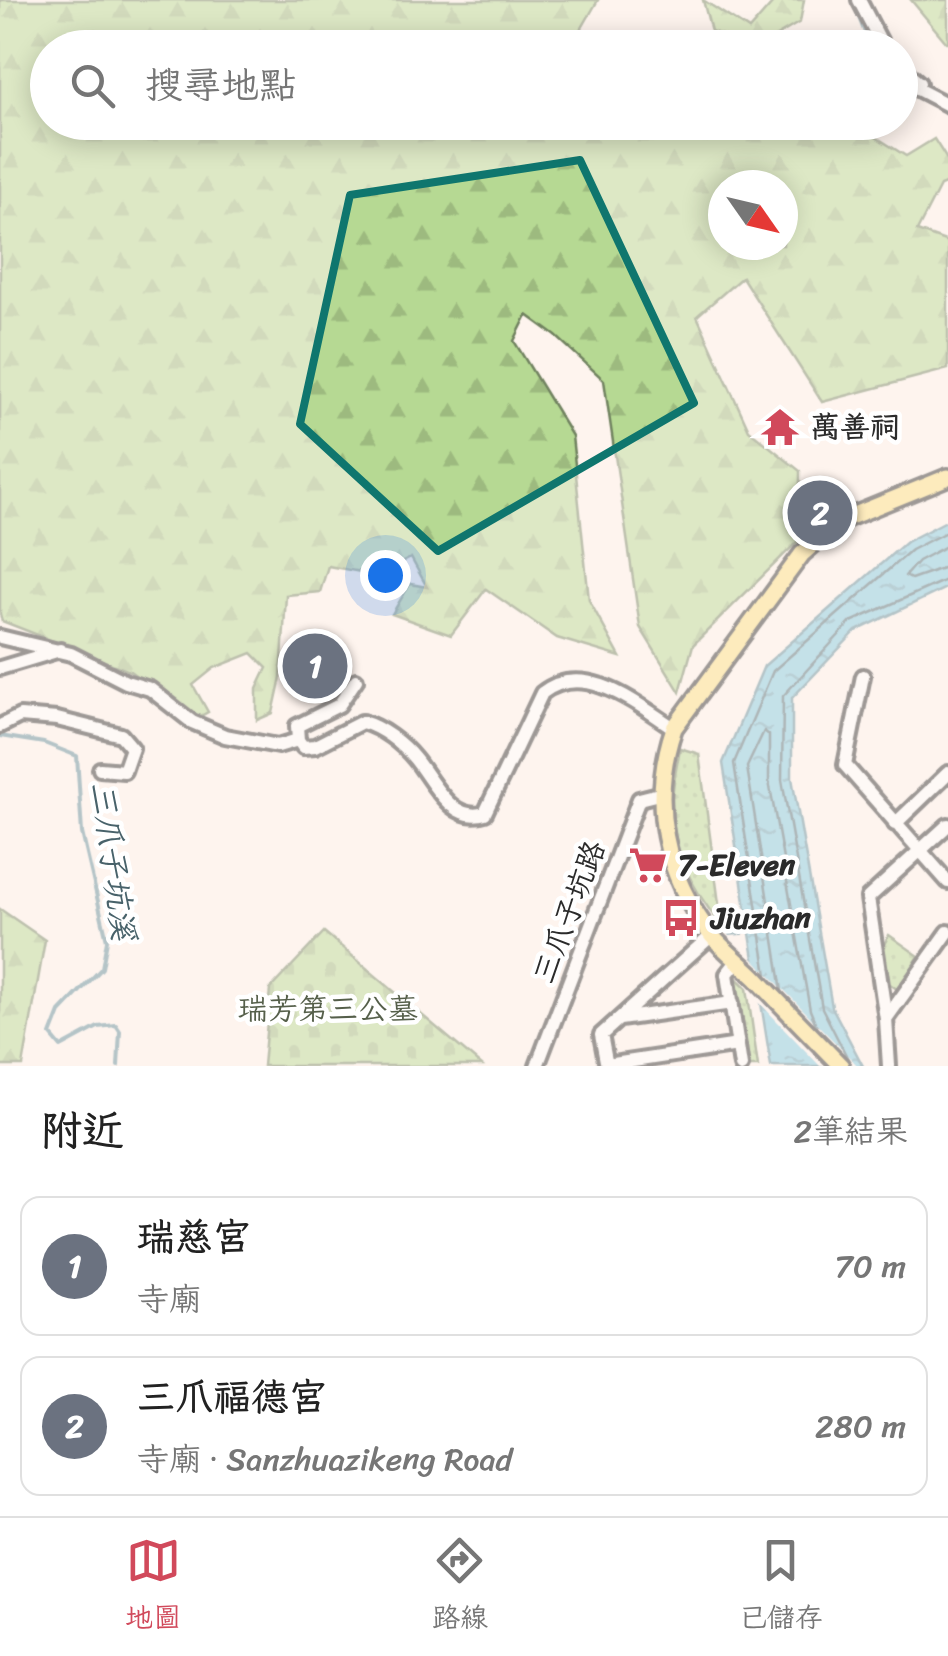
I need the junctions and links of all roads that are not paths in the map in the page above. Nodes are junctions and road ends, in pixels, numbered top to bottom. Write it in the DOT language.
graph roads {
  1 [pos="859,0"];
  2 [pos="875,30"];
  3 [pos="918,82"];
  4 [pos="918,88"];
  5 [pos="932,94"];
  6 [pos="948,104"];
  7 [pos="948,477"];
  8 [pos="826,498"];
  9 [pos="838,524"];
  10 [pos="0,637"];
  11 [pos="60,650"];
  12 [pos="0,668"];
  13 [pos="863,676"];
  14 [pos="356,680"];
  15 [pos="0,726"];
  16 [pos="674,728"];
  17 [pos="298,740"];
  18 [pos="100,770"];
  19 [pos="948,773"];
  20 [pos="663,793"];
  21 [pos="895,824"];
  22 [pos="948,824"];
  23 [pos="919,851"];
  24 [pos="948,882"];
  25 [pos="948,932"];
  26 [pos="712,935"];
  27 [pos="738,960"];
  28 [pos="732,1003"];
  29 [pos="620,1018"];
  30 [pos="886,1018"];
  31 [pos="738,1045"];
  32 [pos="537,1066"];
  33 [pos="607,1066"];
  34 [pos="742,1066"];
  35 [pos="841,1066"];
  36 [pos="889,1066"];
  1 -- 2 [label="street"];
  3 -- 5 [label="street"];
  4 -- 5 [label="street"];
  5 -- 6 [label="street"];
  7 -- 9 [label="main road"];
  8 -- 9 [label="street"];
  9 -- 16 [label="main road"];
  10 -- 11 [label="street"];
  11 -- 12 [label="street"];
  11 -- 17 [label="street"];
  13 -- 21 [label="street"];
  14 -- 17 [label="street"];
  15 -- 18 [label="street"];
  16 -- 17 [label="street"];
  16 -- 20 [label="main road"];
  19 -- 21 [label="street"];
  20 -- 26 [label="main road"];
  20 -- 32 [label="street, 三爪子坑路"];
  21 -- 23 [label="street"];
  22 -- 23 [label="street"];
  23 -- 24 [label="street"];
  23 -- 30 [label="street"];
  25 -- 30 [label="street"];
  26 -- 27 [label="main road"];
  26 -- 29 [label="street"];
  27 -- 28 [label="street"];
  27 -- 35 [label="main road"];
  28 -- 29 [label="street"];
  28 -- 31 [label="street"];
  29 -- 33 [label="street"];
  30 -- 36 [label="street"];
  31 -- 33 [label="street"];
  31 -- 34 [label="street"];
}
